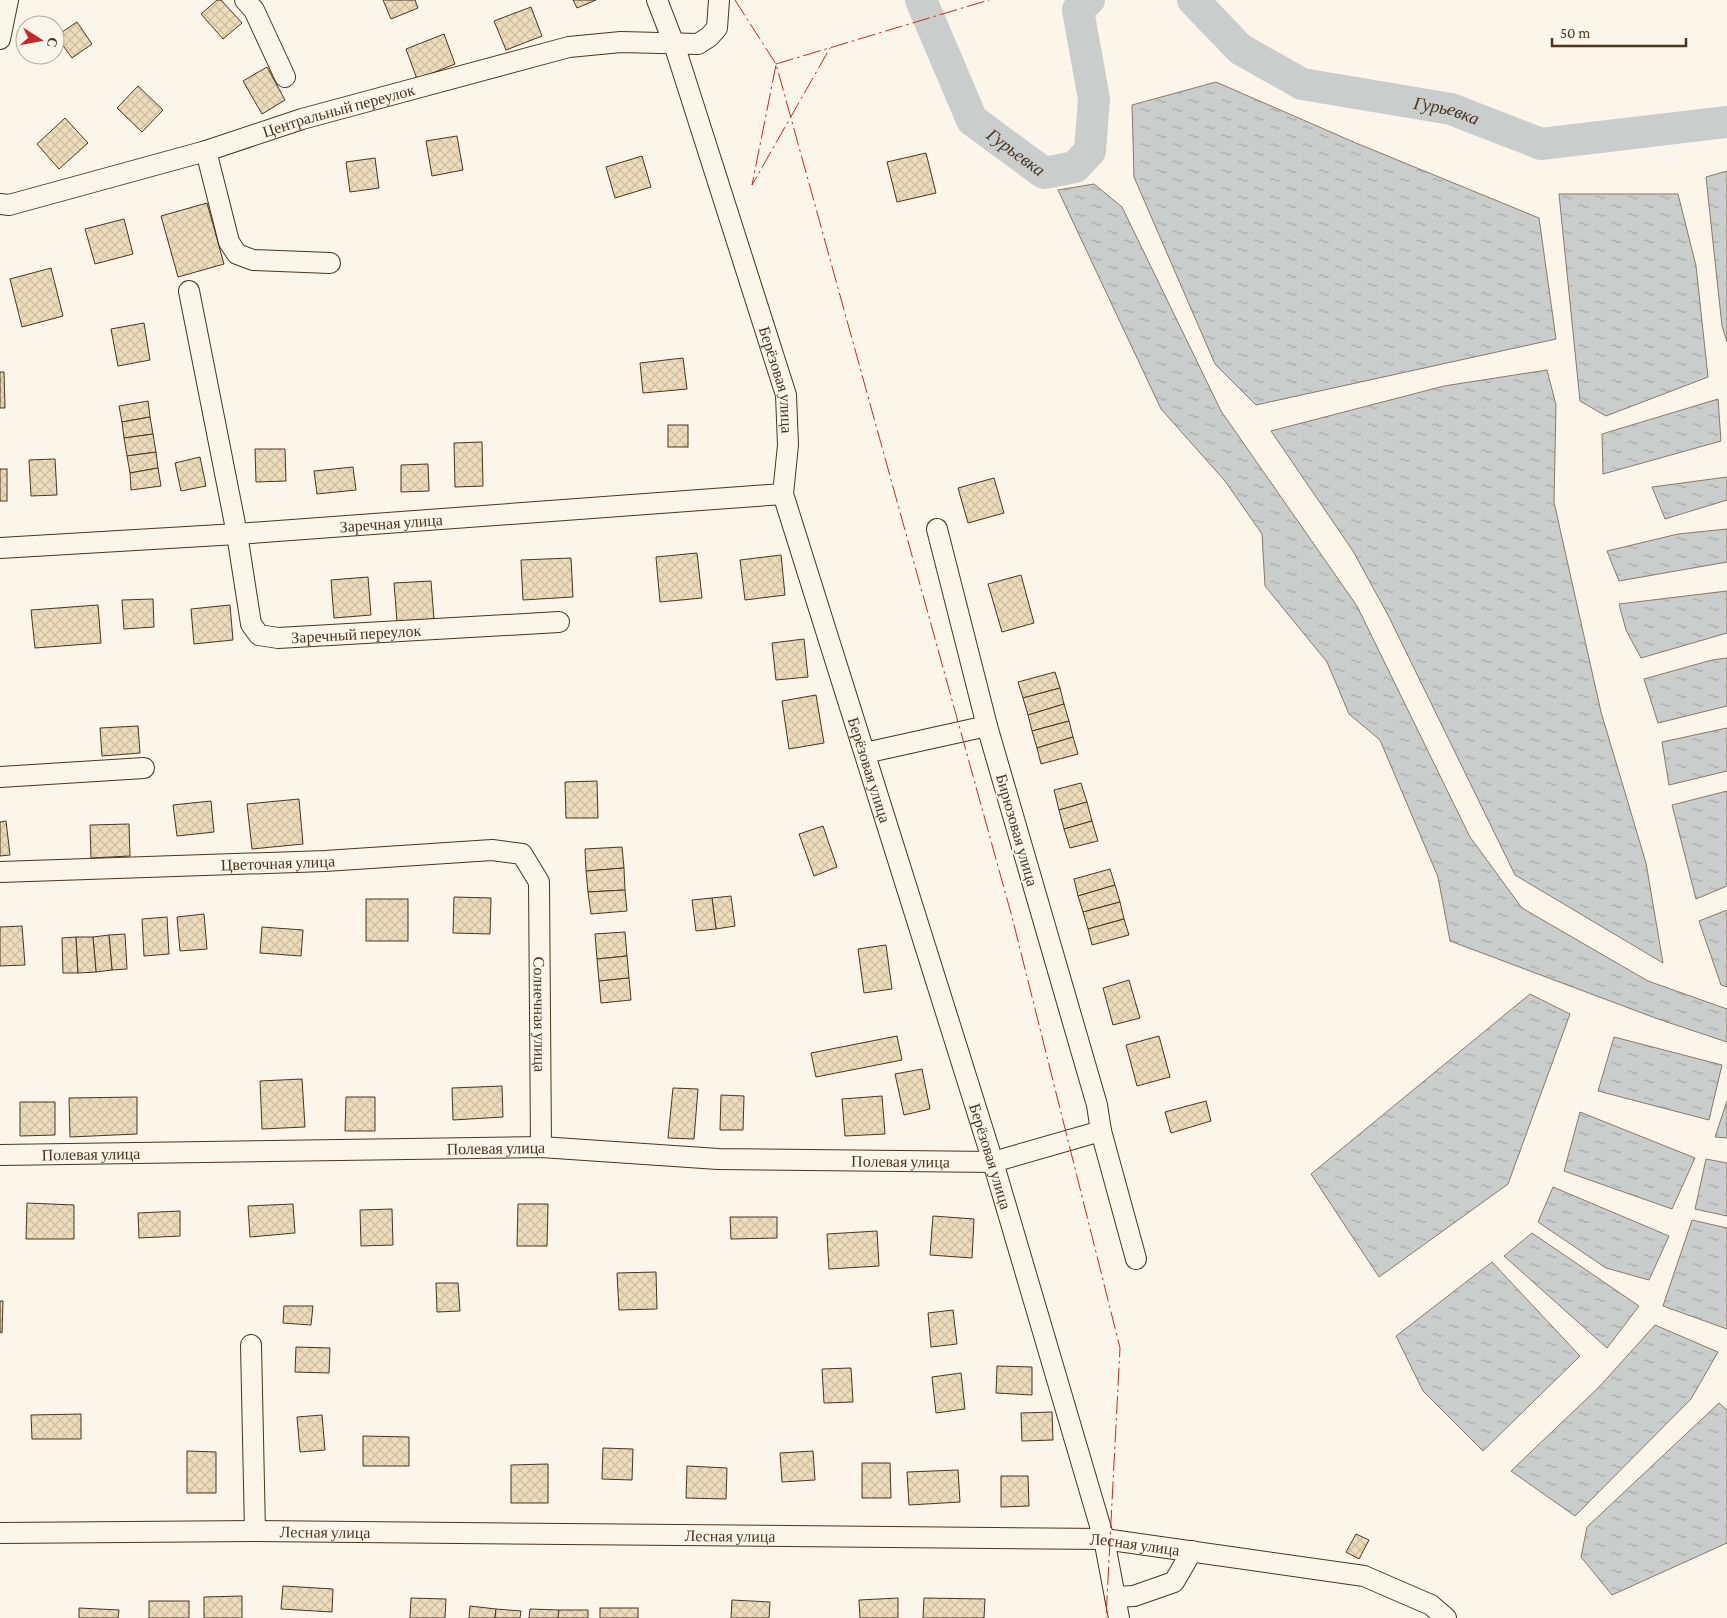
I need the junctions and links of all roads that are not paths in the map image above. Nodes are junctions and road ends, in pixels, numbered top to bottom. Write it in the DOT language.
graph roads {
  1 [pos="8,0"];
  2 [pos="657,0"];
  3 [pos="719,0"];
  4 [pos="256,3"];
  5 [pos="0,39"];
  6 [pos="674,44"];
  7 [pos="285,77"];
  8 [pos="206,151"];
  9 [pos="5,205"];
  10 [pos="330,263"];
  11 [pos="190,291"];
  12 [pos="783,494"];
  13 [pos="937,529"];
  14 [pos="237,534"];
  15 [pos="0,548"];
  16 [pos="559,622"];
  17 [pos="987,726"];
  18 [pos="865,753"];
  19 [pos="144,768"];
  20 [pos="0,777"];
  21 [pos="0,872"];
  22 [pos="539,882"];
  23 [pos="1101,1131"];
  24 [pos="541,1147"];
  25 [pos="0,1155"];
  26 [pos="993,1162"];
  27 [pos="1136,1259"];
  28 [pos="251,1345"];
  29 [pos="255,1531"];
  30 [pos="0,1533"];
  31 [pos="1104,1539"];
  32 [pos="1192,1551"];
  33 [pos="1115,1597"];
  34 [pos="1119,1618"];
  35 [pos="1446,1618"];
  1 -- 5 [label="street"];
  2 -- 6 [label="street, Берёзовая улица"];
  3 -- 6 [label="street, Центральный переулок"];
  4 -- 7 [label="street"];
  6 -- 8 [label="street, Центральный переулок"];
  6 -- 12 [label="street, Берёзовая улица"];
  8 -- 9 [label="street, Центральный переулок"];
  8 -- 10 [label="street"];
  11 -- 14 [label="street"];
  12 -- 14 [label="street, Заречная улица"];
  12 -- 18 [label="street, Берёзовая улица"];
  13 -- 17 [label="street, Бирюзовая улица"];
  14 -- 15 [label="street, Заречная улица"];
  14 -- 16 [label="street, Заречный переулок"];
  17 -- 18 [label="street"];
  17 -- 23 [label="street, Бирюзовая улица"];
  18 -- 26 [label="street, Берёзовая улица"];
  19 -- 20 [label="street"];
  21 -- 22 [label="street, Цветочная улица"];
  22 -- 24 [label="street, Солнечная улица"];
  23 -- 26 [label="street"];
  23 -- 27 [label="street, Бирюзовая улица"];
  24 -- 25 [label="street, Полевая улица"];
  24 -- 26 [label="street, Полевая улица"];
  26 -- 31 [label="street, Берёзовая улица"];
  28 -- 29 [label="street"];
  29 -- 30 [label="street, Лесная улица"];
  29 -- 31 [label="street, Лесная улица"];
  31 -- 32 [label="street, Лесная улица"];
  31 -- 33 [label="street, Берёзовая улица"];
  32 -- 33 [label="street"];
  32 -- 35 [label="street, Лесная улица"];
  33 -- 34 [label="street, Берёзовая улица"];
}
